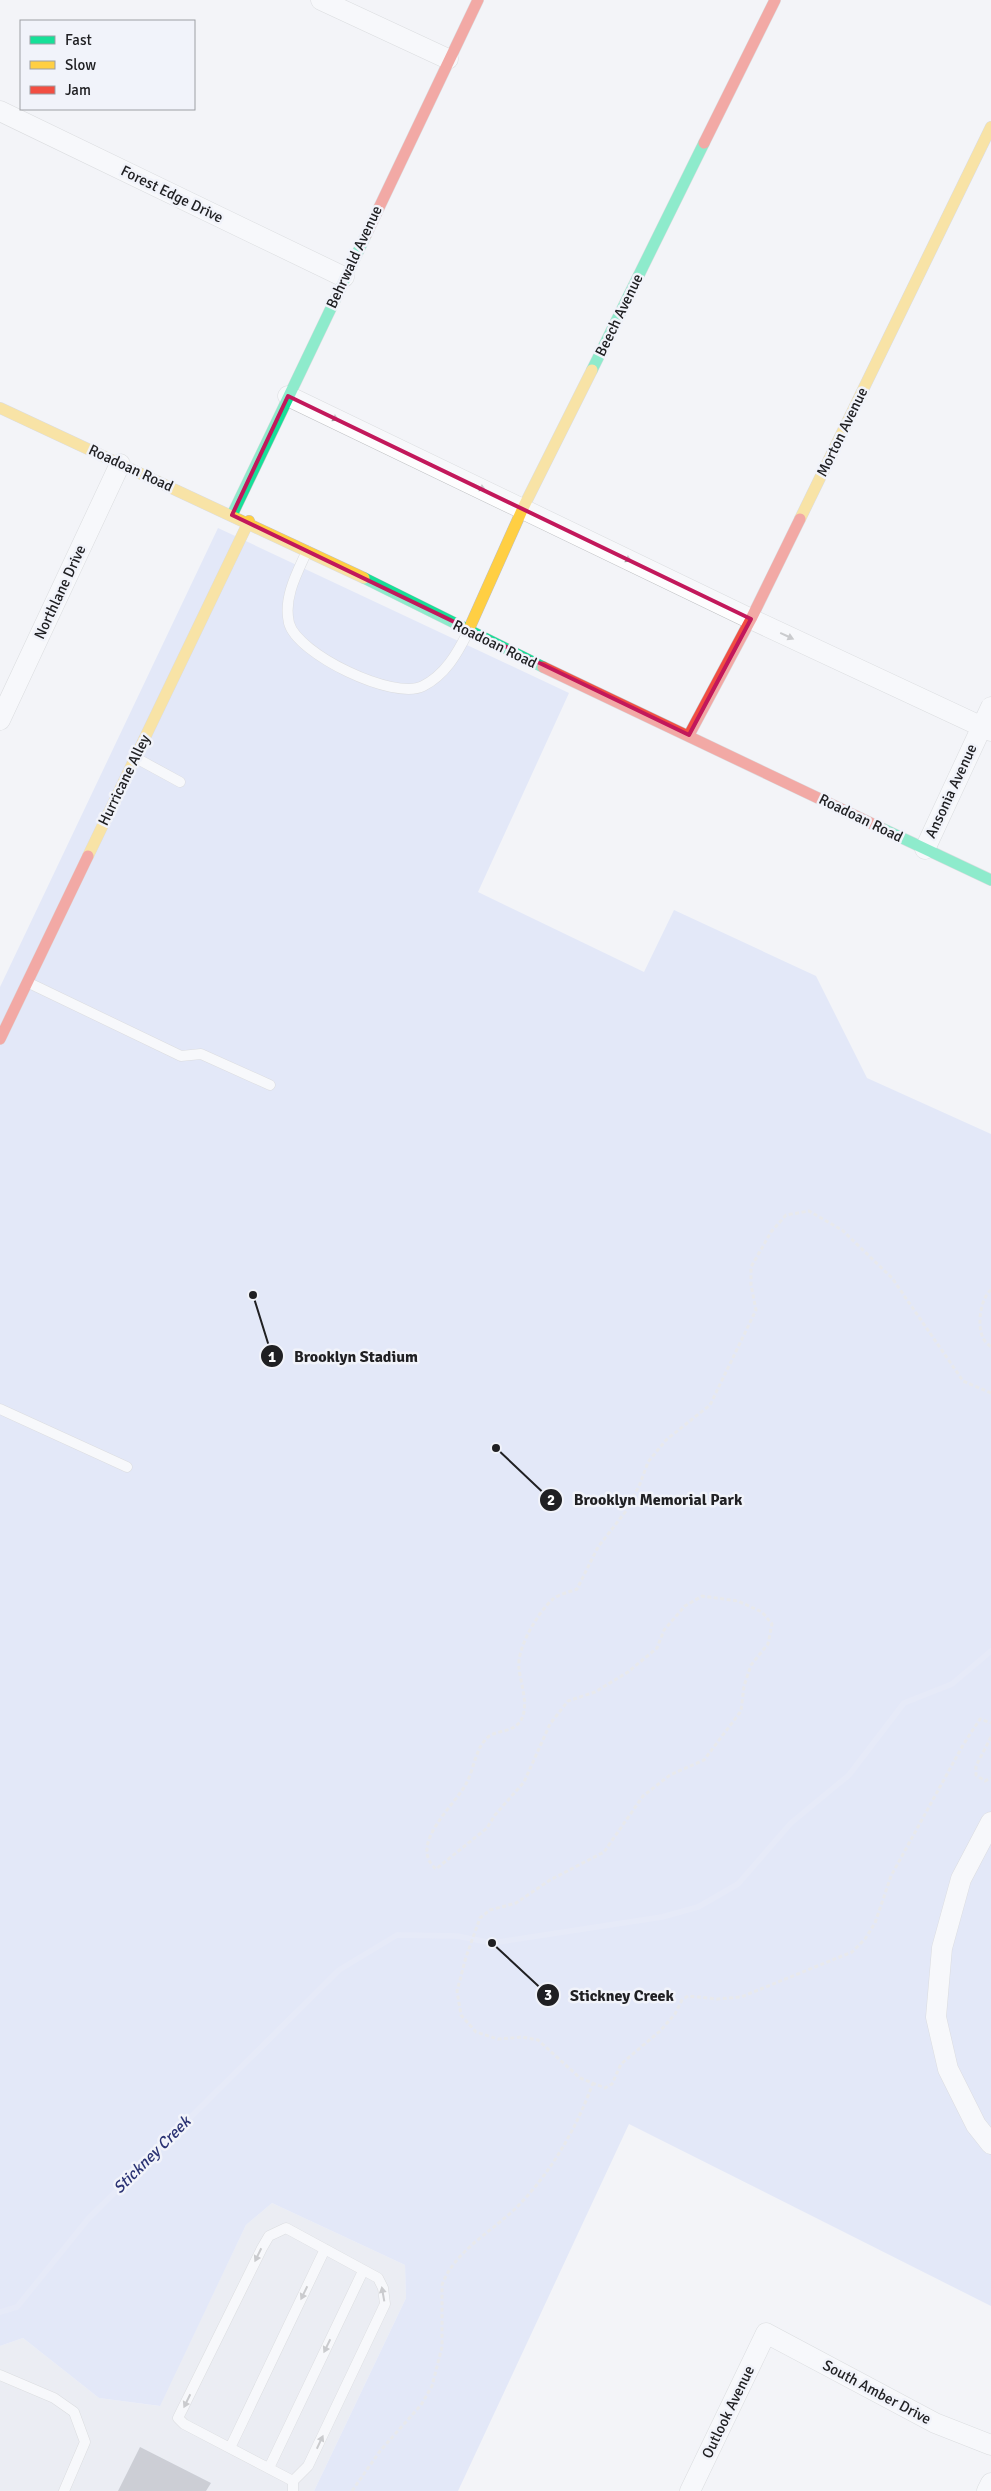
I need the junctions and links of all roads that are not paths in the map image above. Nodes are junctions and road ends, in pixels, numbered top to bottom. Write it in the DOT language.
graph roads {
  1 [pos="321,0"];
  2 [pos="478,0"];
  3 [pos="775,0"];
  4 [pos="448,60"];
  5 [pos="0,112"];
  6 [pos="991,127"];
  7 [pos="344,277"];
  8 [pos="288,396"];
  9 [pos="0,408"];
  10 [pos="120,464"];
  11 [pos="523,508"];
  12 [pos="232,515"];
  13 [pos="249,521"];
  14 [pos="308,550"];
  15 [pos="751,619"];
  16 [pos="468,632"];
  17 [pos="991,707"];
  18 [pos="0,720"];
  19 [pos="986,729"];
  20 [pos="689,735"];
  21 [pos="135,758"];
  22 [pos="180,782"];
  23 [pos="925,848"];
  24 [pos="991,880"];
  25 [pos="27,982"];
  26 [pos="0,1039"];
  27 [pos="270,1085"];
  28 [pos="0,1409"];
  29 [pos="126,1467"];
  30 [pos="991,1822"];
  31 [pos="991,2144"];
  32 [pos="325,2249"];
  33 [pos="363,2271"];
  34 [pos="766,2333"];
  35 [pos="0,2375"];
  36 [pos="991,2445"];
  37 [pos="230,2448"];
  38 [pos="269,2468"];
  39 [pos="991,2483"];
  40 [pos="293,2486"];
  41 [pos="64,2491"];
  42 [pos="690,2491"];
  43 [pos="987,2491"];
  1 -- 4 [label="street"];
  2 -- 4 [label="street, Behrwald Avenue"];
  3 -- 11 [label="street, Beech Avenue"];
  4 -- 7 [label="street, Behrwald Avenue"];
  5 -- 7 [label="street, Forest Edge Drive"];
  6 -- 15 [label="street, Morton Avenue"];
  7 -- 8 [label="street, Behrwald Avenue"];
  8 -- 11 [label="street, one-way"];
  8 -- 12 [label="street, Behrwald Avenue"];
  9 -- 10 [label="street, Roadoan Road"];
  10 -- 12 [label="street, Roadoan Road"];
  10 -- 18 [label="street, Northlane Drive"];
  11 -- 15 [label="street, one-way"];
  11 -- 16 [label="street, Beech Avenue"];
  12 -- 13 [label="street, Roadoan Road"];
  13 -- 14 [label="street, Roadoan Road"];
  13 -- 21 [label="street, Hurricane Alley"];
  14 -- 16 [label="street, Roadoan Road"];
  14 -- 16 [label="lane"];
  15 -- 19 [label="street, one-way"];
  15 -- 20 [label="street, Morton Avenue"];
  16 -- 20 [label="street, Roadoan Road"];
  17 -- 19 [label="street, Ansonia Avenue"];
  19 -- 23 [label="street, Ansonia Avenue"];
  20 -- 23 [label="street, Roadoan Road"];
  21 -- 22 [label="lane"];
  21 -- 25 [label="street, Hurricane Alley"];
  23 -- 24 [label="street, Roadoan Road"];
  25 -- 26 [label="street, Hurricane Alley"];
  25 -- 27 [label="lane"];
  28 -- 29 [label="lane"];
  30 -- 31 [label="street"];
  32 -- 33 [label="lane"];
  32 -- 37 [label="lane, one-way"];
  32 -- 37 [label="lane, one-way"];
  33 -- 38 [label="lane, one-way"];
  40 -- 33 [label="lane, one-way"];
  34 -- 36 [label="street, South Amber Drive"];
  34 -- 42 [label="street, Outlook Avenue"];
  35 -- 41 [label="lane"];
  37 -- 38 [label="lane"];
  38 -- 40 [label="lane"];
  39 -- 43 [label="street"];
}
